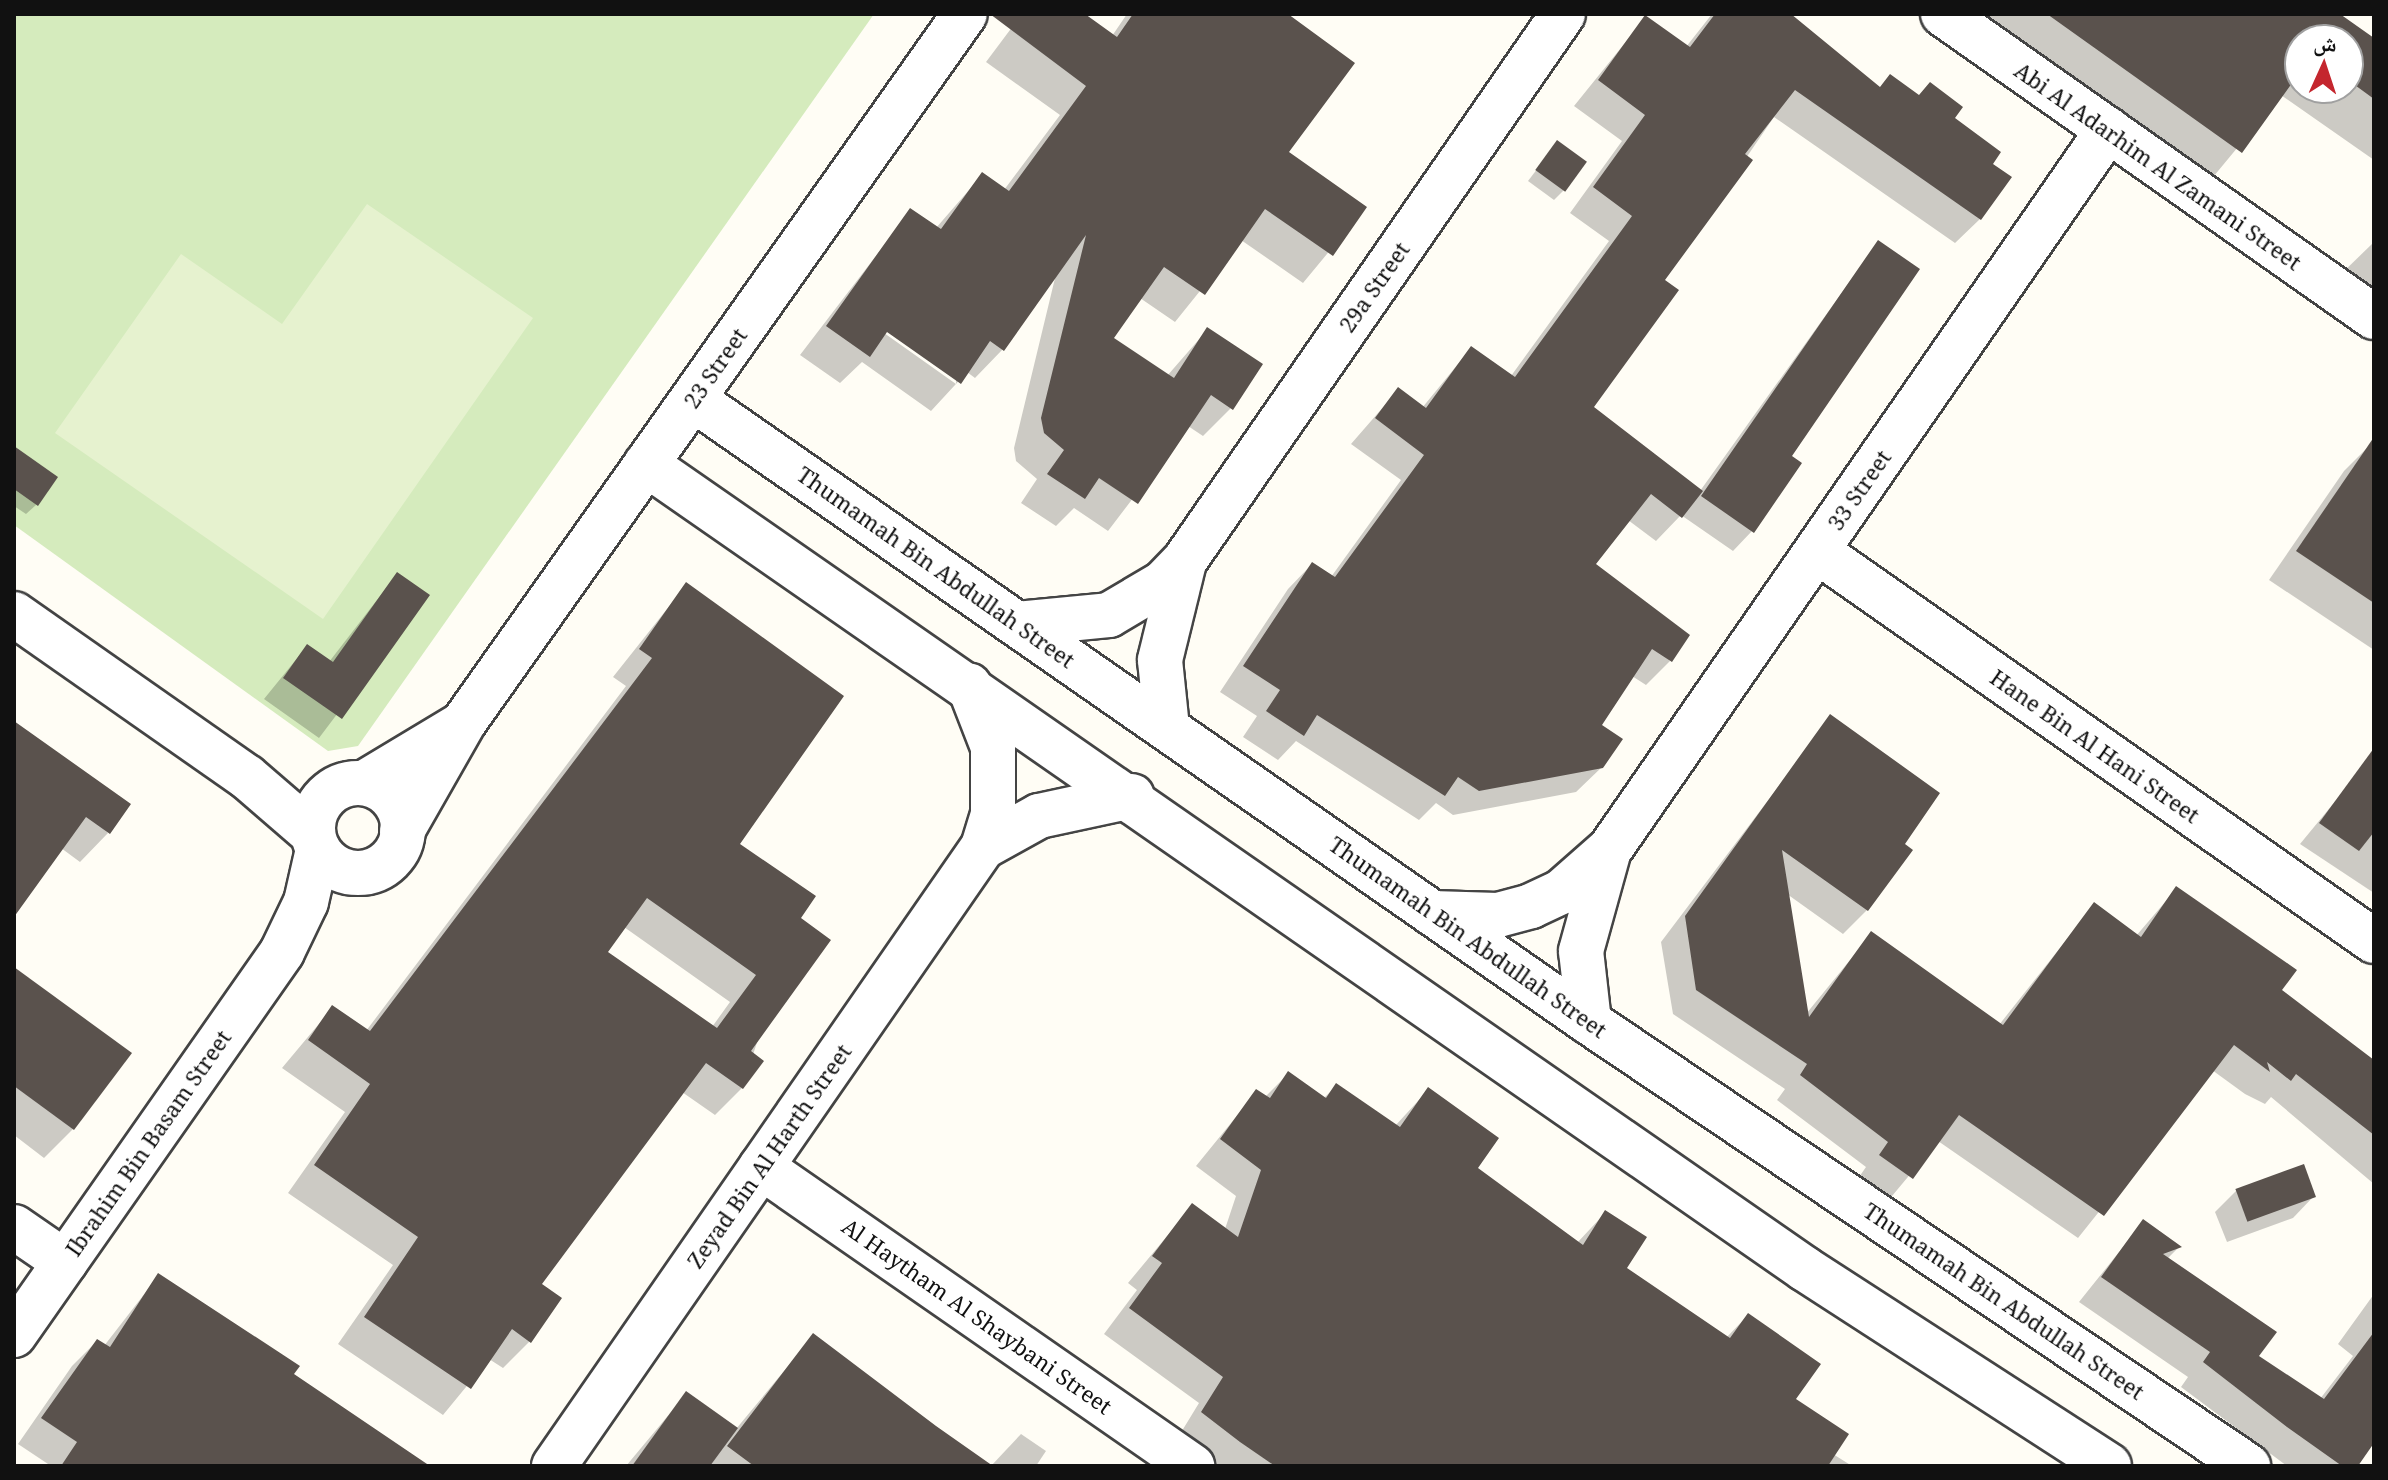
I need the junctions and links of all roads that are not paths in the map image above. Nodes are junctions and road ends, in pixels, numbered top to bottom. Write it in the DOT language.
graph roads {
  1 [pos="965,14"];
  2 [pos="1563,14"];
  3 [pos="1943,14"];
  4 [pos="2108,130"];
  5 [pos="2374,317"];
  6 [pos="693,399"];
  7 [pos="646,464"];
  8 [pos="1817,551"];
  9 [pos="1185,560"];
  10 [pos="14,614"];
  11 [pos="1017,624"];
  12 [pos="969,685"];
  13 [pos="464,722"];
  14 [pos="1167,728"];
  15 [pos="212,752"];
  16 [pos="349,787"];
  17 [pos="1132,796"];
  18 [pos="402,831"];
  19 [pos="315,841"];
  20 [pos="983,847"];
  21 [pos="1610,849"];
  22 [pos="363,873"];
  23 [pos="1432,913"];
  24 [pos="2374,941"];
  25 [pos="282,952"];
  26 [pos="1589,1022"];
  27 [pos="761,1167"];
  28 [pos="14,1227"];
  29 [pos="65,1262"];
  30 [pos="14,1335"];
  31 [pos="554,1466"];
  32 [pos="1192,1466"];
  33 [pos="2109,1466"];
  34 [pos="2248,1466"];
  1 -- 6 [label="street, 23 Street"];
  2 -- 9 [label="street, 29a Street"];
  3 -- 4 [label="street, Abi Al Adarhim Al Zamani Street"];
  4 -- 5 [label="street, Abi Al Adarhim Al Zamani Street"];
  4 -- 8 [label="street, 33 Street"];
  6 -- 7 [label="street, 23 Street"];
  6 -- 11 [label="street, Thumamah Bin Abdullah Street"];
  7 -- 12 [label="street"];
  7 -- 13 [label="street, 23 Street"];
  8 -- 21 [label="street, 33 Street"];
  8 -- 24 [label="street, Hane Bin Al Hani Street"];
  9 -- 11 [label="street, 29a Street"];
  9 -- 14 [label="street, 29a Street"];
  10 -- 15 [label="street"];
  11 -- 14 [label="street, Thumamah Bin Abdullah Street"];
  12 -- 17 [label="street"];
  12 -- 20 [label="street, Zeyad Bin Al Harth Street"];
  13 -- 16 [label="street, 23 Street"];
  13 -- 18 [label="street, 23 Street"];
  14 -- 23 [label="street, Thumamah Bin Abdullah Street"];
  15 -- 16 [label="street"];
  15 -- 19 [label="street"];
  16 -- 18 [label="street"];
  16 -- 19 [label="street"];
  17 -- 20 [label="street, Zeyad Bin Al Harth Street"];
  17 -- 33 [label="street"];
  18 -- 22 [label="street"];
  19 -- 22 [label="street"];
  19 -- 25 [label="street, Ibrahim Bin Basam Street"];
  20 -- 27 [label="street, Zeyad Bin Al Harth Street"];
  21 -- 23 [label="street, 33 Street"];
  21 -- 26 [label="street, 33 Street"];
  22 -- 25 [label="street, Ibrahim Bin Basam Street"];
  23 -- 26 [label="street, Thumamah Bin Abdullah Street"];
  25 -- 29 [label="street, Ibrahim Bin Basam Street"];
  26 -- 34 [label="street, Thumamah Bin Abdullah Street"];
  27 -- 31 [label="street, Zeyad Bin Al Harth Street"];
  27 -- 32 [label="street, Al Haytham Al Shaybani Street"];
  28 -- 29 [label="street"];
  29 -- 30 [label="street, Ibrahim Bin Basam Street"];
}
